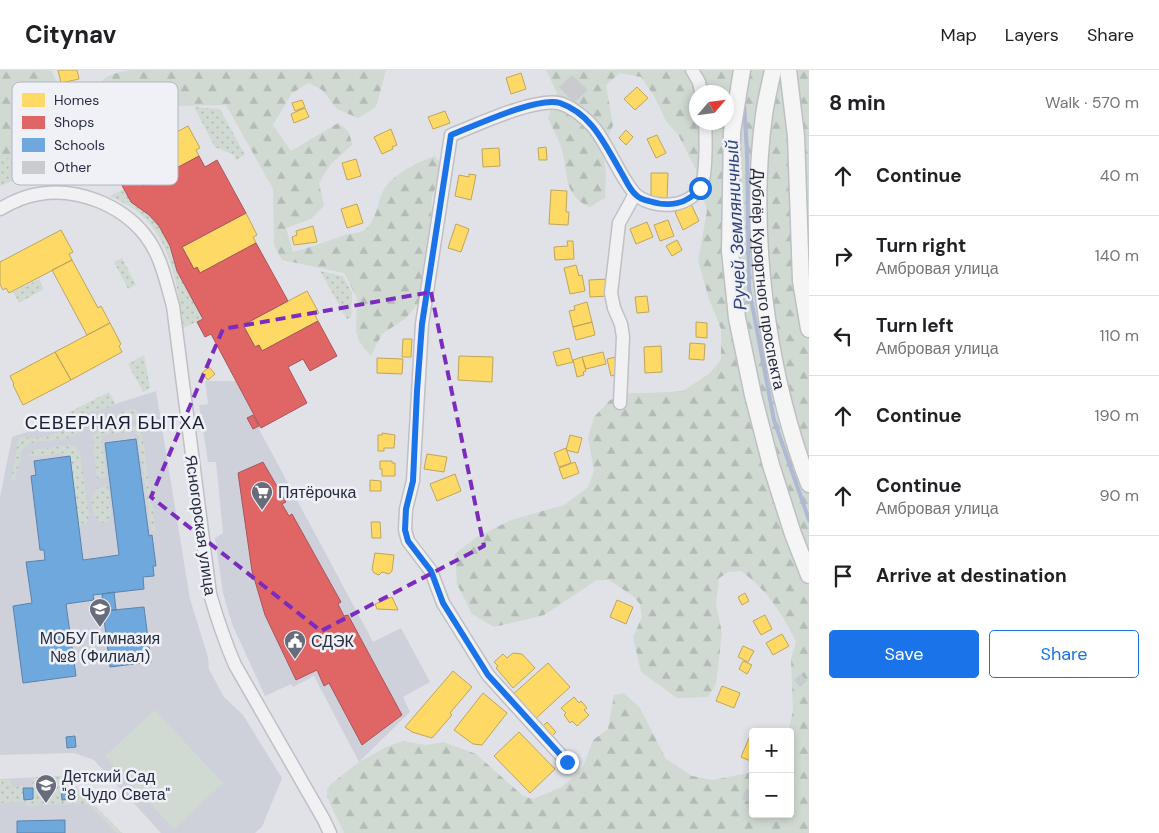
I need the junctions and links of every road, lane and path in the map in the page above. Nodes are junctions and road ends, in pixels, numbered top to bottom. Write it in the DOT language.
graph roads {
  1 [pos="692,70"];
  2 [pos="742,70"];
  3 [pos="773,70"];
  4 [pos="788,70"];
  5 [pos="700,85"];
  6 [pos="705,130"];
  7 [pos="635,194"];
  8 [pos="0,209"];
  9 [pos="809,328"];
  10 [pos="620,403"];
  11 [pos="809,484"];
  12 [pos="809,575"];
  13 [pos="567,762"];
  14 [pos="330,833"];
  1 -- 5 [label="street"];
  2 -- 12 [label="main road, Дублёр Курортного проспекта"];
  3 -- 11 [label="main road, Дублёр Курортного проспекта"];
  4 -- 9 [label="main road"];
  6 -- 7 [label="street"];
  7 -- 10 [label="street"];
  7 -- 13 [label="street"];
  8 -- 14 [label="street, Ясногорская улица"];
}
